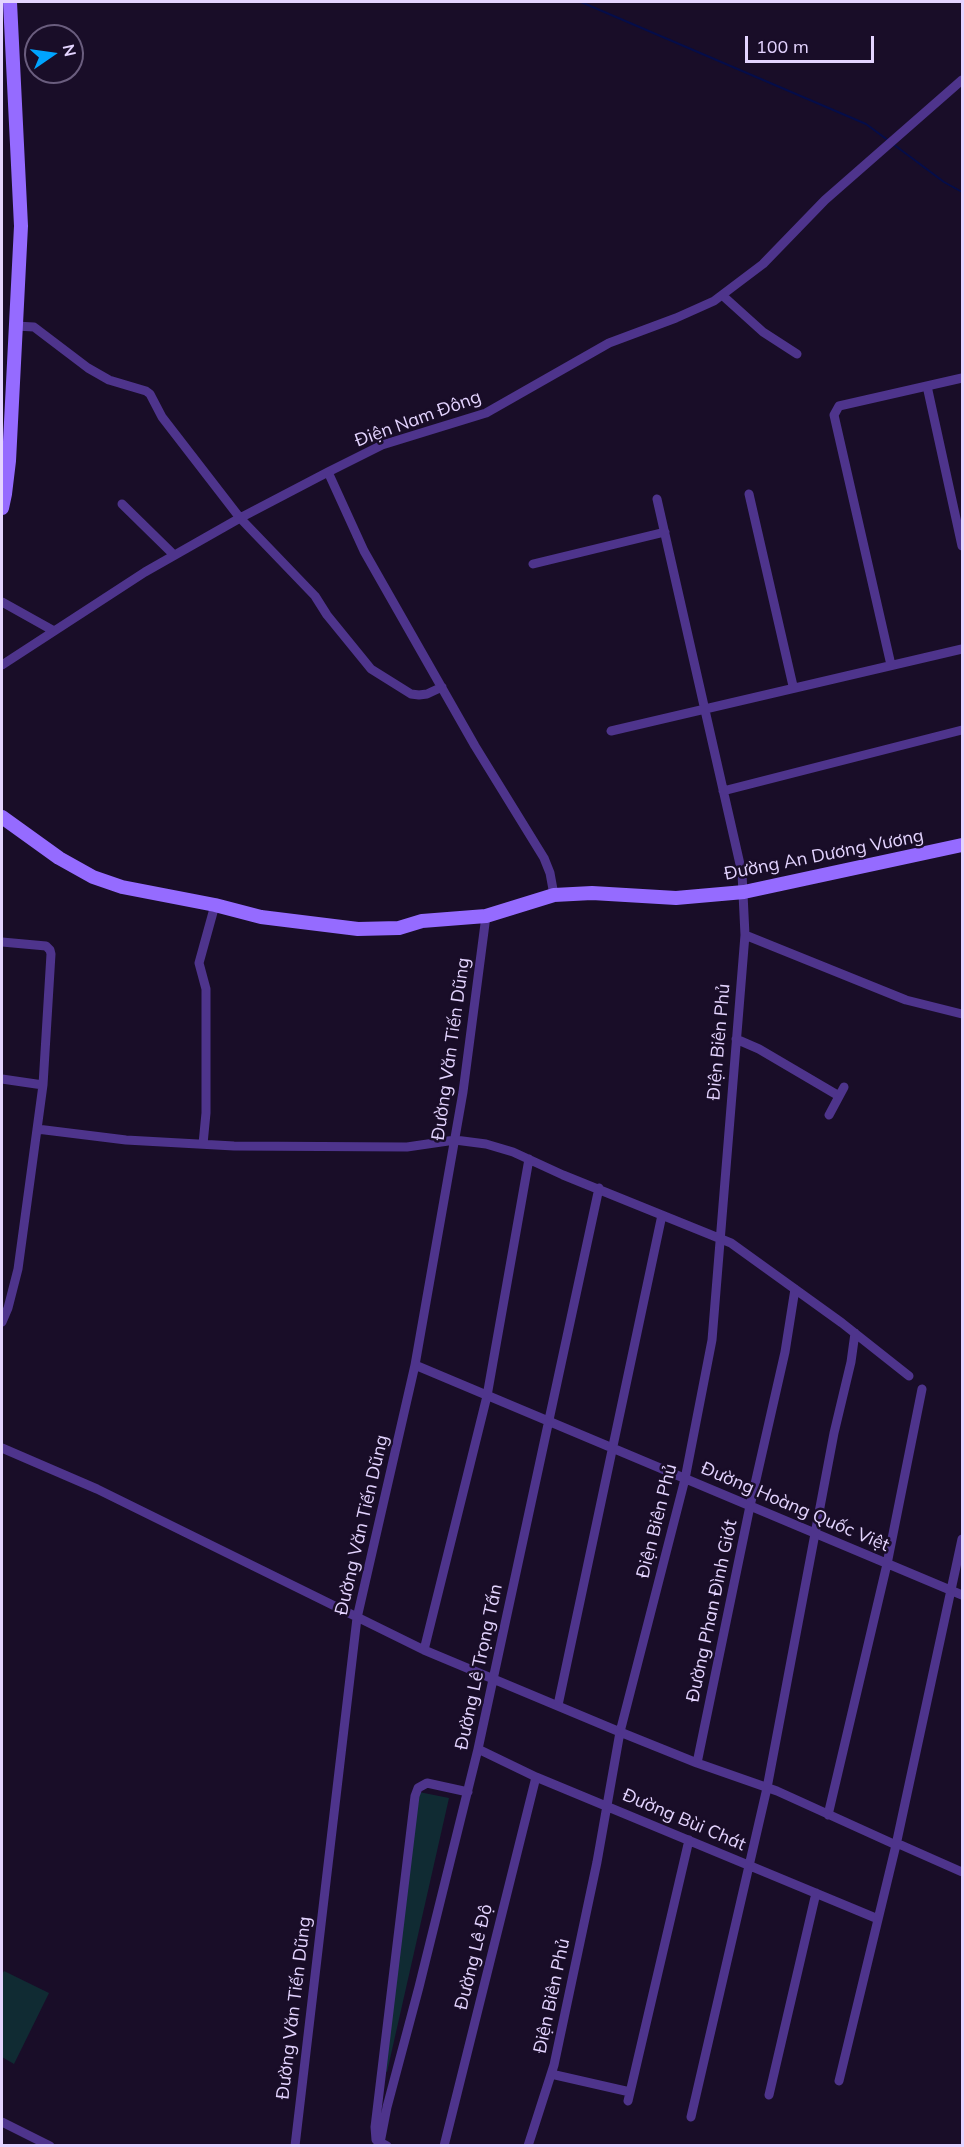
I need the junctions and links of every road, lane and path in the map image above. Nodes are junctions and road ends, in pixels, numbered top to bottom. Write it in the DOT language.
graph roads {
  1 [pos="10,2"];
  2 [pos="963,80"];
  3 [pos="722,295"];
  4 [pos="16,326"];
  5 [pos="796,354"];
  6 [pos="963,378"];
  7 [pos="927,386"];
  8 [pos="327,472"];
  9 [pos="749,494"];
  10 [pos="657,499"];
  11 [pos="122,504"];
  12 [pos="2,508"];
  13 [pos="240,518"];
  14 [pos="665,532"];
  15 [pos="963,546"];
  16 [pos="174,555"];
  17 [pos="533,564"];
  18 [pos="2,602"];
  19 [pos="54,631"];
  20 [pos="963,649"];
  21 [pos="2,665"];
  22 [pos="891,665"];
  23 [pos="793,686"];
  24 [pos="442,687"];
  25 [pos="705,708"];
  26 [pos="611,730"];
  27 [pos="963,730"];
  28 [pos="723,791"];
  29 [pos="2,817"];
  30 [pos="963,845"];
  31 [pos="744,892"];
  32 [pos="554,895"];
  33 [pos="215,905"];
  34 [pos="486,916"];
  35 [pos="745,934"];
  36 [pos="2,942"];
  37 [pos="963,1014"];
  38 [pos="736,1040"];
  39 [pos="2,1079"];
  40 [pos="43,1085"];
  41 [pos="844,1087"];
  42 [pos="839,1096"];
  43 [pos="829,1115"];
  44 [pos="37,1129"];
  45 [pos="455,1140"];
  46 [pos="203,1144"];
  47 [pos="529,1159"];
  48 [pos="598,1188"];
  49 [pos="662,1215"];
  50 [pos="720,1237"];
  51 [pos="795,1289"];
  52 [pos="2,1322"];
  53 [pos="855,1333"];
  54 [pos="415,1365"];
  55 [pos="909,1376"];
  56 [pos="922,1389"];
  57 [pos="487,1396"];
  58 [pos="549,1422"];
  59 [pos="2,1448"];
  60 [pos="612,1448"];
  61 [pos="686,1479"];
  62 [pos="750,1506"];
  63 [pos="815,1533"];
  64 [pos="963,1539"];
  65 [pos="887,1564"];
  66 [pos="951,1590"];
  67 [pos="963,1595"];
  68 [pos="357,1618"];
  69 [pos="424,1650"];
  70 [pos="493,1678"];
  71 [pos="558,1705"];
  72 [pos="620,1732"];
  73 [pos="478,1749"];
  74 [pos="698,1763"];
  75 [pos="536,1777"];
  76 [pos="767,1788"];
  77 [pos="468,1792"];
  78 [pos="608,1806"];
  79 [pos="828,1815"];
  80 [pos="689,1840"];
  81 [pos="896,1845"];
  82 [pos="749,1865"];
  83 [pos="963,1872"];
  84 [pos="816,1893"];
  85 [pos="878,1919"];
  86 [pos="551,2074"];
  87 [pos="839,2081"];
  88 [pos="769,2095"];
  89 [pos="690,2117"];
  90 [pos="2,2122"];
  91 [pos="383,2144"];
  92 [pos="50,2145"];
  93 [pos="295,2145"];
  94 [pos="444,2145"];
  95 [pos="528,2145"];
  1 -- 4 [label="main road"];
  2 -- 3 [label="street, Điện Nam Đông"];
  3 -- 5 [label="street"];
  3 -- 8 [label="street, Điện Nam Đông"];
  4 -- 12 [label="main road"];
  4 -- 13 [label="street"];
  6 -- 7 [label="street"];
  7 -- 15 [label="street"];
  7 -- 22 [label="street"];
  8 -- 13 [label="street, Điện Nam Đông"];
  8 -- 24 [label="street"];
  9 -- 23 [label="street"];
  10 -- 14 [label="street, Điện Biên Phủ"];
  11 -- 16 [label="street"];
  13 -- 16 [label="street, Điện Nam Đông"];
  13 -- 24 [label="street"];
  14 -- 17 [label="street"];
  14 -- 25 [label="street, Điện Biên Phủ"];
  16 -- 19 [label="street, Điện Nam Đông"];
  18 -- 19 [label="street"];
  19 -- 21 [label="street, Điện Nam Đông"];
  20 -- 22 [label="street"];
  22 -- 23 [label="street"];
  23 -- 25 [label="street"];
  24 -- 32 [label="street"];
  25 -- 26 [label="street"];
  25 -- 28 [label="street, Điện Biên Phủ"];
  27 -- 28 [label="street"];
  28 -- 31 [label="street, Điện Biên Phủ"];
  29 -- 33 [label="main road, Đường An Dương Vương"];
  30 -- 31 [label="main road, Đường An Dương Vương"];
  31 -- 32 [label="main road, Đường An Dương Vương"];
  31 -- 35 [label="street, Điện Biên Phủ"];
  32 -- 34 [label="main road, Đường An Dương Vương"];
  33 -- 34 [label="main road, Đường An Dương Vương"];
  33 -- 46 [label="street"];
  34 -- 45 [label="street, Đường Văn Tiến Dũng"];
  35 -- 37 [label="street"];
  35 -- 38 [label="street, Điện Biên Phủ"];
  36 -- 40 [label="street"];
  38 -- 42 [label="street"];
  38 -- 50 [label="street, Điện Biên Phủ"];
  39 -- 40 [label="street"];
  40 -- 44 [label="street"];
  41 -- 42 [label="street"];
  42 -- 43 [label="street"];
  44 -- 46 [label="street"];
  44 -- 52 [label="street"];
  45 -- 46 [label="street"];
  45 -- 47 [label="street"];
  45 -- 54 [label="street, Đường Văn Tiến Dũng"];
  47 -- 48 [label="street"];
  47 -- 57 [label="street"];
  48 -- 49 [label="street"];
  48 -- 58 [label="street, Đường Lê Trọng Tấn"];
  49 -- 50 [label="street"];
  49 -- 60 [label="street"];
  50 -- 51 [label="street"];
  50 -- 61 [label="street, Điện Biên Phủ"];
  51 -- 53 [label="street"];
  51 -- 62 [label="street, Đường Phan Đình Giót"];
  53 -- 55 [label="street"];
  53 -- 63 [label="street"];
  54 -- 57 [label="street, Đường Hoàng Quốc Việt"];
  54 -- 68 [label="street, Đường Văn Tiến Dũng"];
  56 -- 65 [label="street"];
  57 -- 58 [label="street, Đường Hoàng Quốc Việt"];
  57 -- 69 [label="street"];
  58 -- 60 [label="street, Đường Hoàng Quốc Việt"];
  58 -- 70 [label="street, Đường Lê Trọng Tấn"];
  59 -- 68 [label="street"];
  60 -- 61 [label="street, Đường Hoàng Quốc Việt"];
  60 -- 71 [label="street"];
  61 -- 62 [label="street, Đường Hoàng Quốc Việt"];
  61 -- 72 [label="street, Điện Biên Phủ"];
  62 -- 63 [label="street, Đường Hoàng Quốc Việt"];
  62 -- 74 [label="street, Đường Phan Đình Giót"];
  63 -- 65 [label="street, Đường Hoàng Quốc Việt"];
  63 -- 76 [label="street"];
  64 -- 66 [label="street"];
  65 -- 66 [label="street, Đường Hoàng Quốc Việt"];
  65 -- 79 [label="street"];
  66 -- 67 [label="street, Đường Hoàng Quốc Việt"];
  66 -- 81 [label="street"];
  68 -- 69 [label="street"];
  68 -- 93 [label="street, Đường Văn Tiến Dũng"];
  69 -- 70 [label="street"];
  70 -- 71 [label="street"];
  70 -- 73 [label="street, Đường Lê Trọng Tấn"];
  71 -- 72 [label="street"];
  72 -- 74 [label="street"];
  72 -- 78 [label="street, Điện Biên Phủ"];
  73 -- 75 [label="street, Đường Bùi Chát"];
  73 -- 77 [label="street, Đường Lê Trọng Tấn"];
  74 -- 76 [label="street"];
  75 -- 78 [label="street, Đường Bùi Chát"];
  75 -- 94 [label="street, Đường Lê Độ"];
  76 -- 79 [label="street"];
  76 -- 82 [label="street"];
  77 -- 91 [label="street, Đường Lê Trọng Tấn"];
  77 -- 91 [label="street"];
  78 -- 80 [label="street, Đường Bùi Chát"];
  78 -- 86 [label="street, Điện Biên Phủ"];
  79 -- 81 [label="street"];
  80 -- 82 [label="street, Đường Bùi Chát"];
  80 -- 86 [label="street"];
  81 -- 83 [label="street"];
  81 -- 85 [label="street"];
  82 -- 84 [label="street, Đường Bùi Chát"];
  82 -- 89 [label="street"];
  84 -- 85 [label="street, Đường Bùi Chát"];
  84 -- 88 [label="street"];
  85 -- 87 [label="street"];
  86 -- 95 [label="street, Điện Biên Phủ"];
  90 -- 92 [label="street"];
}
